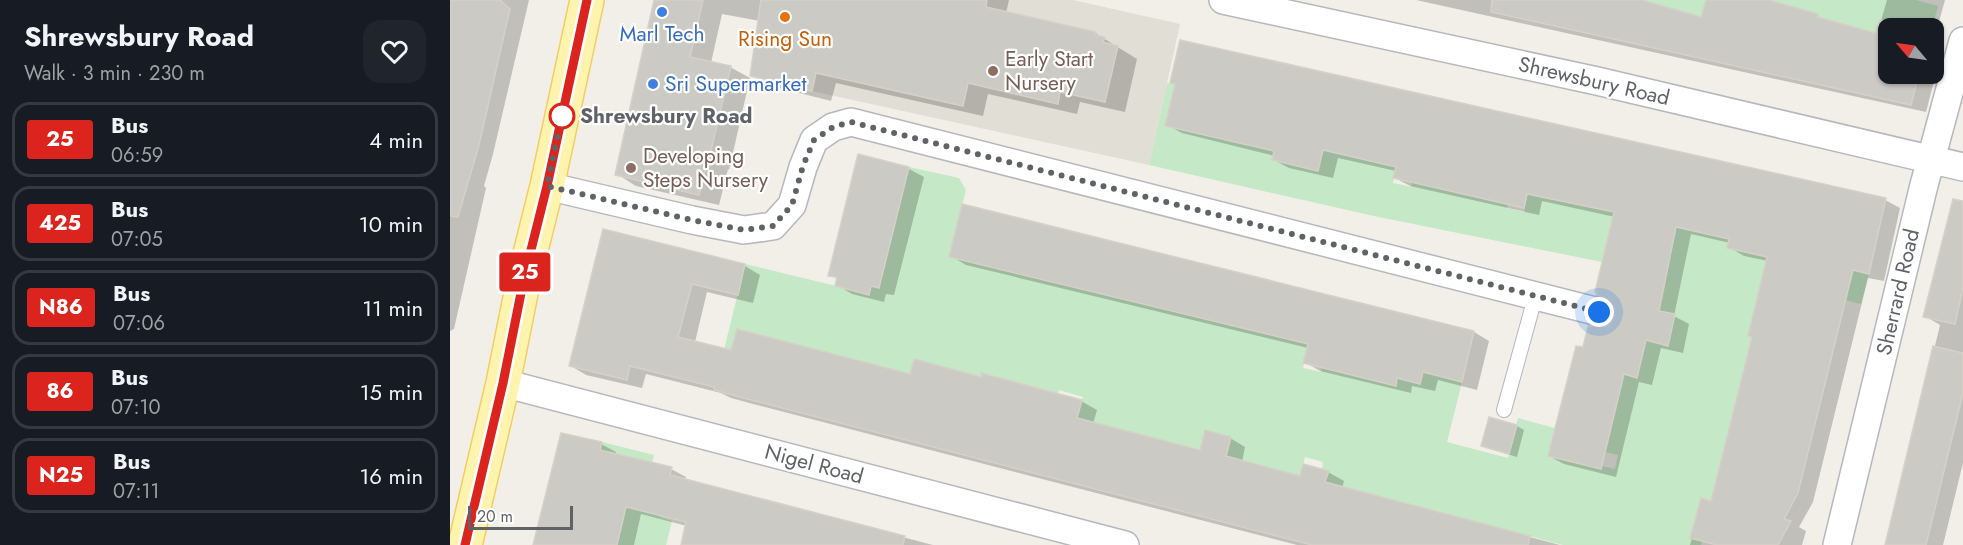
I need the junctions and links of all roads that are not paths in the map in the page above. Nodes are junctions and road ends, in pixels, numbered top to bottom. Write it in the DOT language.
graph roads {
  1 [pos="587,0"];
  2 [pos="1223,0"];
  3 [pos="1963,41"];
  4 [pos="1930,158"];
  5 [pos="1963,167"];
  6 [pos="547,186"];
  7 [pos="1536,294"];
  8 [pos="1599,312"];
  9 [pos="503,383"];
  10 [pos="1504,410"];
  11 [pos="465,545"];
  12 [pos="1125,545"];
  13 [pos="1837,545"];
  1 -- 6 [label="main road"];
  2 -- 4 [label="street, Shrewsbury Road"];
  3 -- 4 [label="street, Sherrard Road"];
  4 -- 5 [label="street, Shrewsbury Road"];
  4 -- 13 [label="street, Sherrard Road"];
  6 -- 7 [label="street"];
  6 -- 9 [label="main road"];
  7 -- 8 [label="street"];
  7 -- 10 [label="lane"];
  9 -- 11 [label="main road"];
  9 -- 12 [label="street, Nigel Road"];
}
